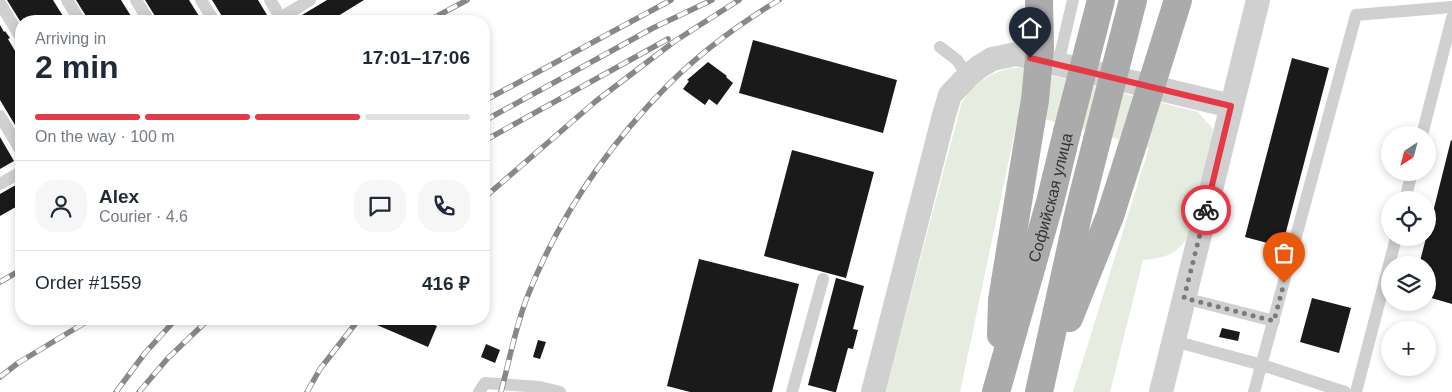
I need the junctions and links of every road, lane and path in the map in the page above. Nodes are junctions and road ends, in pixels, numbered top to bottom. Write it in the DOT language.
graph roads {
  1 [pos="66,0"];
  2 [pos="136,0"];
  3 [pos="202,0"];
  4 [pos="270,0"];
  5 [pos="310,0"];
  6 [pos="1039,0"];
  7 [pos="1073,0"];
  8 [pos="1101,0"];
  9 [pos="1133,0"];
  10 [pos="1178,0"];
  11 [pos="1258,0"];
  12 [pos="0,2"];
  13 [pos="1452,7"];
  14 [pos="76,15"];
  15 [pos="145,15"];
  16 [pos="211,15"];
  17 [pos="276,15"];
  18 [pos="286,15"];
  19 [pos="1452,18"];
  20 [pos="15,28"];
  21 [pos="940,47"];
  22 [pos="1058,64"];
  23 [pos="968,76"];
  24 [pos="1231,106"];
  25 [pos="0,116"];
  26 [pos="1424,126"];
  27 [pos="15,141"];
  28 [pos="15,175"];
  29 [pos="0,184"];
  30 [pos="1394,246"];
  31 [pos="823,279"];
  32 [pos="1184,298"];
  33 [pos="1274,321"];
  34 [pos="1174,341"];
  35 [pos="1262,365"];
  36 [pos="997,385"];
  37 [pos="479,392"];
  38 [pos="560,392"];
  39 [pos="792,392"];
  40 [pos="873,392"];
  41 [pos="1040,392"];
  42 [pos="1160,392"];
  43 [pos="1254,392"];
  44 [pos="1345,392"];
  45 [pos="1356,392"];
  1 -- 14 [label="lane"];
  2 -- 15 [label="lane"];
  3 -- 16 [label="lane"];
  4 -- 17 [label="lane"];
  5 -- 18 [label="lane"];
  6 -- 36 [label="main road, bridge"];
  7 -- 22 [label="lane"];
  8 -- 36 [label="main road, Софийская улица, bridge"];
  9 -- 41 [label="main road, Софийская улица, bridge"];
  10 -- 41 [label="main road, bridge"];
  11 -- 24 [label="street"];
  12 -- 20 [label="lane"];
  13 -- 33 [label="lane"];
  19 -- 26 [label="lane"];
  21 -- 23 [label="lane"];
  22 -- 23 [label="street"];
  22 -- 24 [label="street"];
  23 -- 40 [label="street"];
  24 -- 32 [label="street"];
  25 -- 27 [label="lane"];
  28 -- 29 [label="lane"];
  30 -- 45 [label="lane"];
  31 -- 39 [label="lane"];
  32 -- 33 [label="lane"];
  32 -- 34 [label="street"];
  33 -- 35 [label="lane"];
  34 -- 35 [label="lane"];
  34 -- 42 [label="street"];
  35 -- 43 [label="lane"];
  35 -- 44 [label="lane"];
  37 -- 38 [label="lane"];
}
